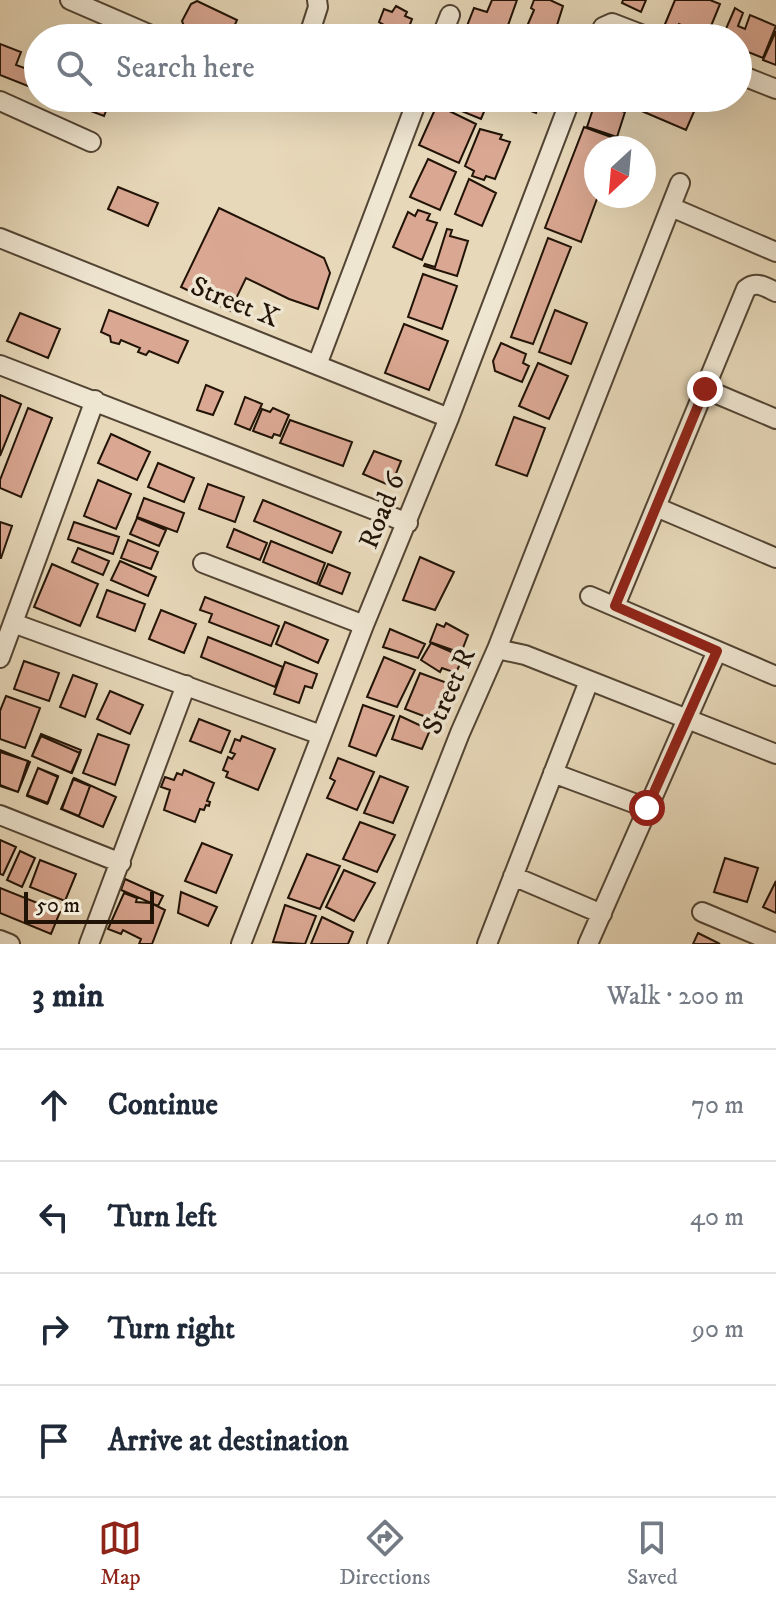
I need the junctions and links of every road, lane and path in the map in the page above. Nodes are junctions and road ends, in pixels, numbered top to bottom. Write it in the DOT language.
graph roads {
  1 [pos="70,0"];
  2 [pos="317,0"];
  3 [pos="450,15"];
  4 [pos="126,24"];
  5 [pos="313,24"];
  6 [pos="446,24"];
  7 [pos="752,80"];
  8 [pos="776,89"];
  9 [pos="0,101"];
  10 [pos="24,112"];
  11 [pos="24,112"];
  12 [pos="413,112"];
  13 [pos="566,112"];
  14 [pos="91,142"];
  15 [pos="680,183"];
  16 [pos="671,207"];
  17 [pos="0,238"];
  18 [pos="776,252"];
  19 [pos="776,292"];
  20 [pos="0,365"];
  21 [pos="317,365"];
  22 [pos="705,389"];
  23 [pos="95,400"];
  24 [pos="449,418"];
  25 [pos="776,419"];
  26 [pos="656,507"];
  27 [pos="408,523"];
  28 [pos="776,558"];
  29 [pos="203,563"];
  30 [pos="590,596"];
  31 [pos="615,606"];
  32 [pos="13,623"];
  33 [pos="364,625"];
  34 [pos="497,649"];
  35 [pos="717,651"];
  36 [pos="0,658"];
  37 [pos="776,676"];
  38 [pos="589,681"];
  39 [pos="186,685"];
  40 [pos="687,720"];
  41 [pos="321,735"];
  42 [pos="776,754"];
  43 [pos="553,773"];
  44 [pos="647,808"];
  45 [pos="0,815"];
  46 [pos="121,863"];
  47 [pos="513,876"];
  48 [pos="702,912"];
  49 [pos="602,914"];
  50 [pos="0,940"];
  51 [pos="776,943"];
  52 [pos="10,944"];
  53 [pos="89,944"];
  54 [pos="241,944"];
  55 [pos="377,944"];
  56 [pos="487,944"];
  57 [pos="588,944"];
  1 -- 4 [label="street"];
  2 -- 5 [label="street"];
  3 -- 6 [label="street"];
  7 -- 8 [label="street"];
  9 -- 10 [label="street"];
  11 -- 14 [label="street"];
  12 -- 21 [label="street"];
  13 -- 24 [label="street, Road 6"];
  15 -- 16 [label="street"];
  16 -- 18 [label="street"];
  16 -- 34 [label="street"];
  17 -- 21 [label="street, Street X"];
  19 -- 22 [label="street"];
  20 -- 23 [label="street"];
  21 -- 24 [label="street, Street X"];
  22 -- 25 [label="street"];
  22 -- 26 [label="street"];
  23 -- 27 [label="street"];
  23 -- 32 [label="street"];
  24 -- 27 [label="street, Road 6"];
  26 -- 28 [label="street"];
  26 -- 31 [label="street"];
  27 -- 33 [label="street, Road 6"];
  29 -- 33 [label="street"];
  30 -- 31 [label="street"];
  31 -- 35 [label="street"];
  32 -- 36 [label="street"];
  32 -- 39 [label="street"];
  33 -- 41 [label="street, Road 6"];
  34 -- 38 [label="street, Street R"];
  34 -- 55 [label="street, Street R"];
  35 -- 37 [label="street"];
  35 -- 40 [label="street"];
  38 -- 40 [label="street, Street R"];
  38 -- 43 [label="street"];
  39 -- 41 [label="street"];
  39 -- 46 [label="street"];
  40 -- 42 [label="street, Street R"];
  40 -- 44 [label="street"];
  41 -- 54 [label="street, Road 6"];
  43 -- 44 [label="street"];
  43 -- 47 [label="street"];
  44 -- 49 [label="street"];
  45 -- 46 [label="street"];
  46 -- 53 [label="street"];
  47 -- 49 [label="street"];
  47 -- 56 [label="street"];
  48 -- 51 [label="street"];
  49 -- 57 [label="street"];
  50 -- 52 [label="street"];
}
